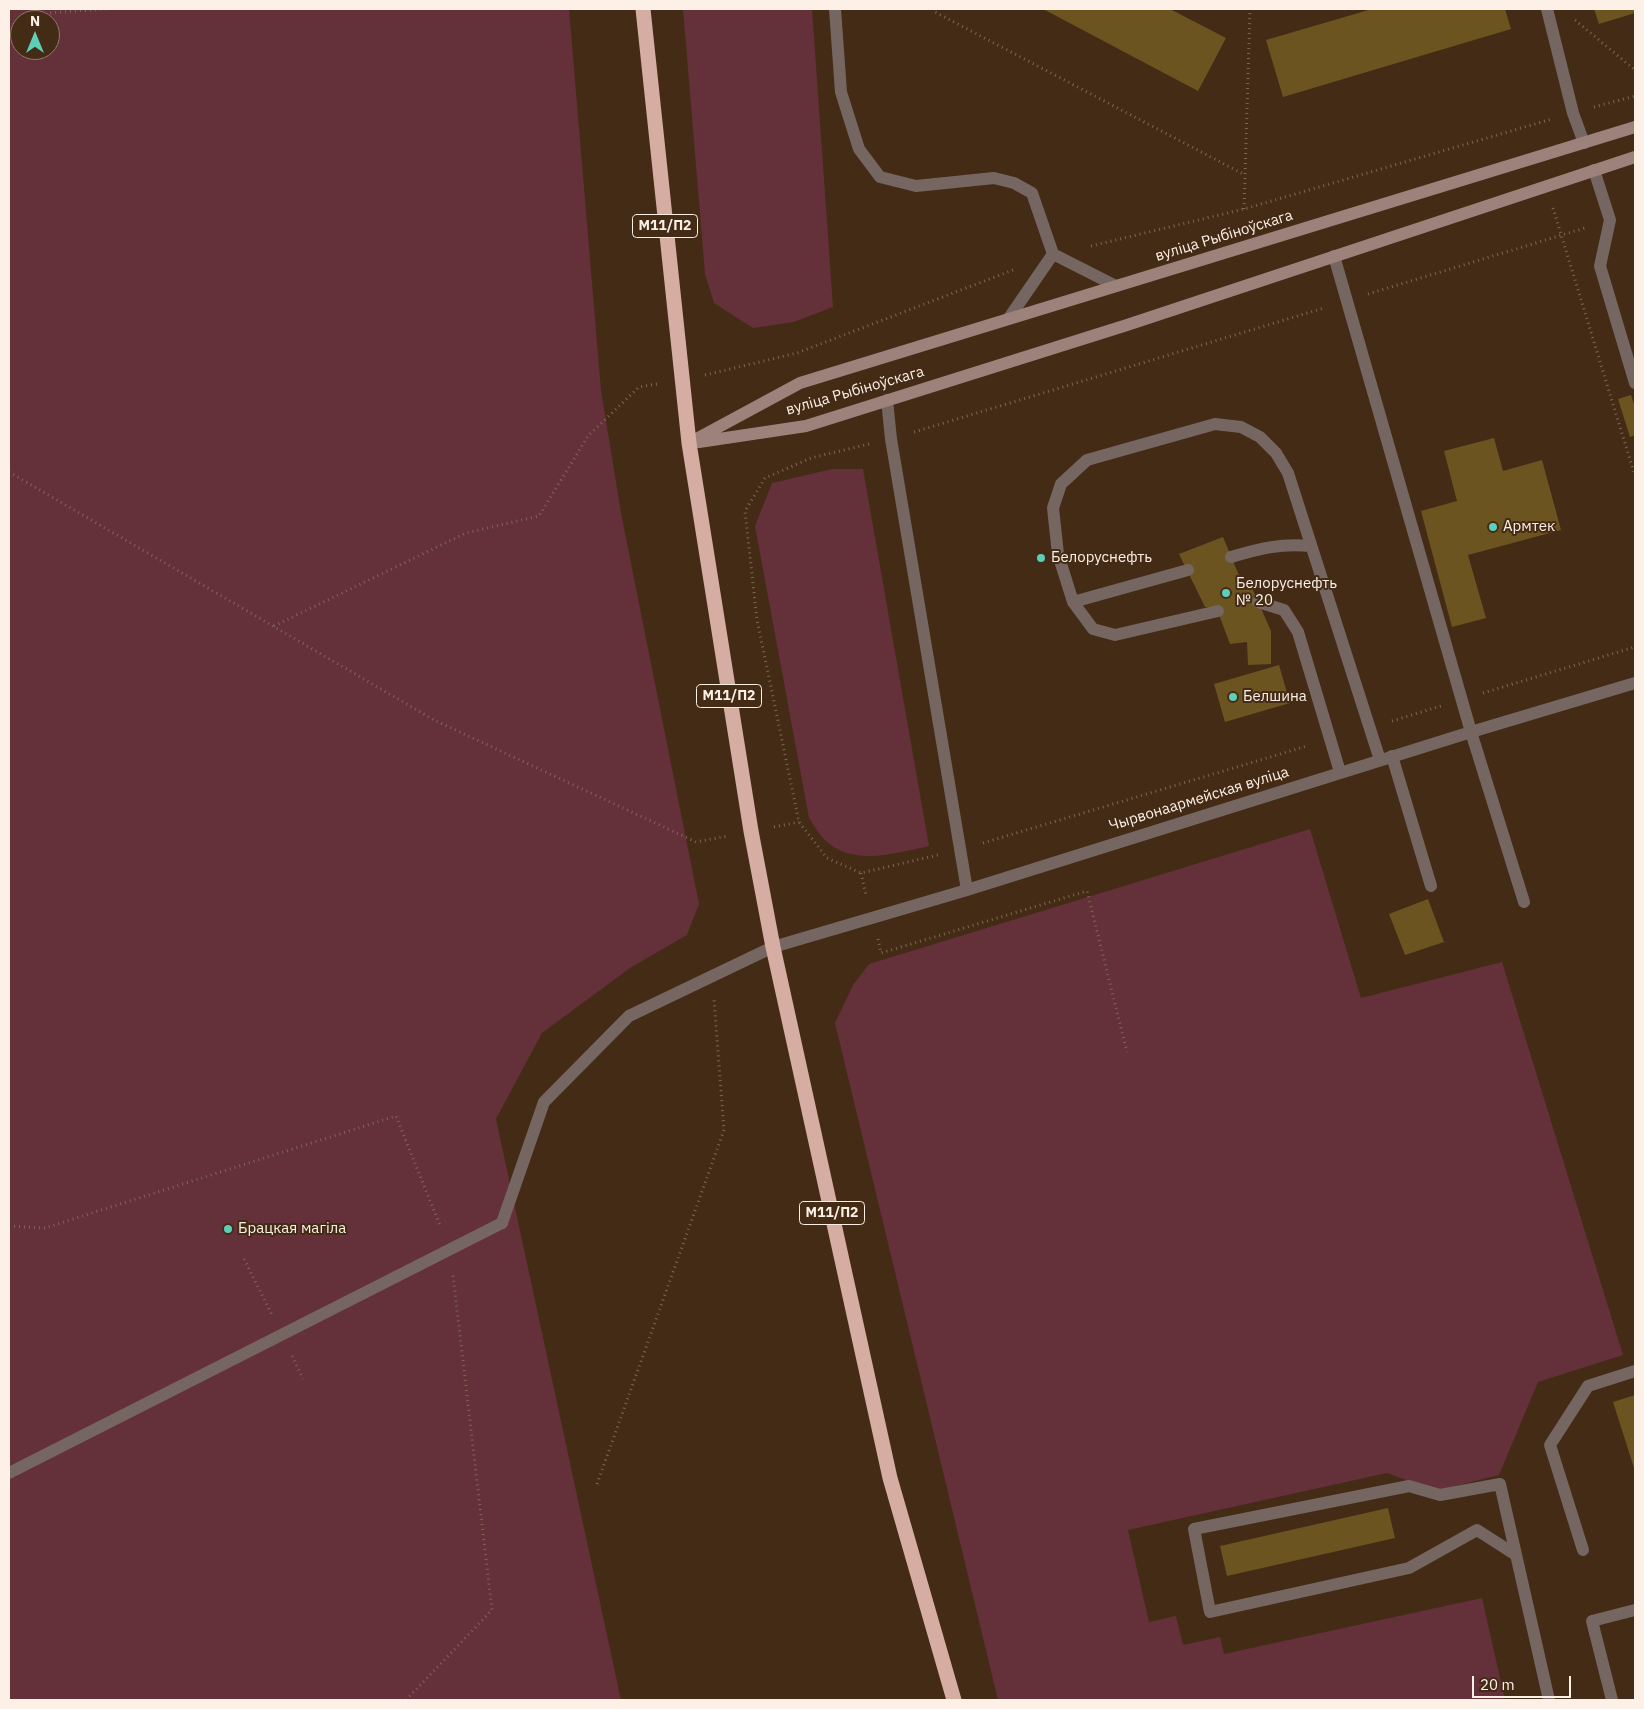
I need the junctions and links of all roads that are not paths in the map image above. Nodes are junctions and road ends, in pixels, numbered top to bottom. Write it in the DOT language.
graph roads {
  1 [pos="642,9"];
  2 [pos="835,9"];
  3 [pos="1547,9"];
  4 [pos="1635,127"];
  5 [pos="1584,143"];
  6 [pos="1635,157"];
  7 [pos="1594,170"];
  8 [pos="1053,254"];
  9 [pos="1334,256"];
  10 [pos="1116,286"];
  11 [pos="1009,318"];
  12 [pos="1635,383"];
  13 [pos="887,400"];
  14 [pos="689,443"];
  15 [pos="1310,546"];
  16 [pos="1231,557"];
  17 [pos="1188,570"];
  18 [pos="1073,602"];
  19 [pos="1258,602"];
  20 [pos="1218,611"];
  21 [pos="1635,683"];
  22 [pos="1471,732"];
  23 [pos="1386,758"];
  24 [pos="1340,772"];
  25 [pos="1431,886"];
  26 [pos="967,890"];
  27 [pos="1524,902"];
  28 [pos="774,947"];
  29 [pos="1635,1371"];
  30 [pos="9,1473"];
  31 [pos="1583,1550"];
  32 [pos="1516,1555"];
  33 [pos="1635,1610"];
  34 [pos="954,1700"];
  35 [pos="1549,1700"];
  36 [pos="1612,1700"];
  1 -- 14 [label="highway, М11/П2"];
  2 -- 8 [label="street"];
  3 -- 5 [label="street"];
  4 -- 5 [label="main road, вуліца Рыбіноўскага"];
  5 -- 10 [label="main road, вуліца Рыбіноўскага"];
  6 -- 7 [label="main road, вуліца Рыбіноўскага"];
  7 -- 9 [label="main road, вуліца Рыбіноўскага"];
  7 -- 12 [label="street"];
  8 -- 10 [label="street"];
  8 -- 11 [label="street"];
  9 -- 13 [label="main road, вуліца Рыбіноўскага"];
  9 -- 22 [label="street"];
  10 -- 11 [label="main road, вуліца Рыбіноўскага"];
  11 -- 14 [label="main road, вуліца Рыбіноўскага"];
  13 -- 14 [label="main road, вуліца Рыбіноўскага"];
  13 -- 26 [label="street"];
  14 -- 28 [label="highway, М11/П2"];
  15 -- 16 [label="street"];
  15 -- 18 [label="street"];
  15 -- 23 [label="street"];
  17 -- 18 [label="street"];
  18 -- 20 [label="street"];
  19 -- 24 [label="street"];
  21 -- 22 [label="street, Чырвонаармейская вуліца"];
  22 -- 23 [label="street, Чырвонаармейская вуліца"];
  22 -- 27 [label="street"];
  23 -- 24 [label="street, Чырвонаармейская вуліца"];
  23 -- 25 [label="street"];
  24 -- 26 [label="street, Чырвонаармейская вуліца"];
  26 -- 28 [label="street, Чырвонаармейская вуліца"];
  28 -- 30 [label="street, Чырвонаармейская вуліца"];
  28 -- 34 [label="highway, М11/П2"];
  29 -- 31 [label="street"];
  32 -- 32 [label="street"];
  32 -- 35 [label="street"];
  33 -- 36 [label="street"];
}
